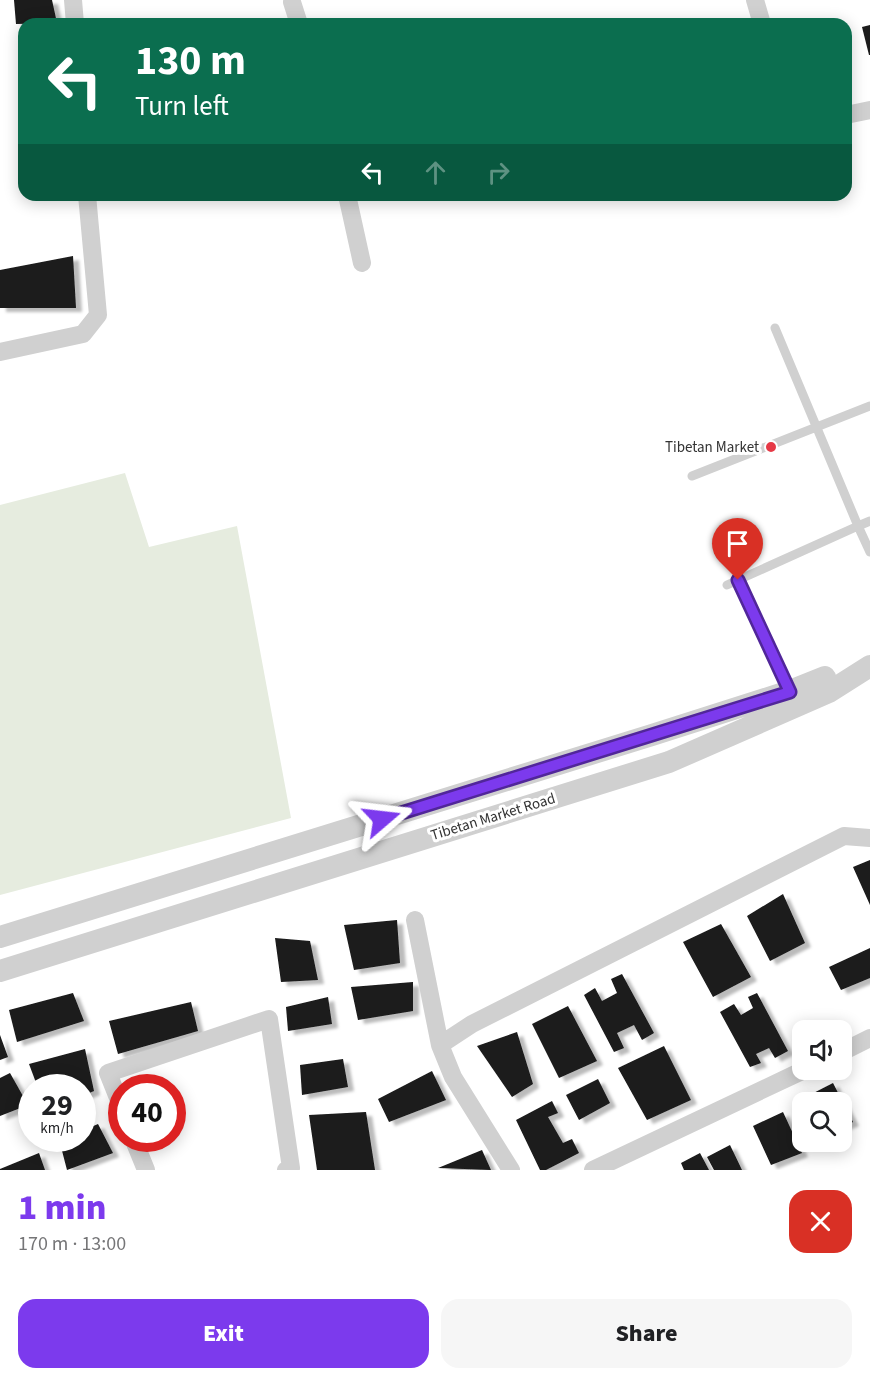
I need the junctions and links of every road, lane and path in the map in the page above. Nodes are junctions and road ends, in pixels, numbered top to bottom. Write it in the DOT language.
graph roads {
  1 [pos="73,0"];
  2 [pos="755,0"];
  3 [pos="289,1"];
  4 [pos="74,18"];
  5 [pos="296,18"];
  6 [pos="760,18"];
  7 [pos="870,110"];
  8 [pos="852,114"];
  9 [pos="88,201"];
  10 [pos="348,201"];
  11 [pos="362,263"];
  12 [pos="775,328"];
  13 [pos="0,352"];
  14 [pos="870,406"];
  15 [pos="817,426"];
  16 [pos="692,476"];
  17 [pos="870,521"];
  18 [pos="858,526"];
  19 [pos="870,552"];
  20 [pos="738,580"];
  21 [pos="726,585"];
  22 [pos="870,660"];
  23 [pos="870,666"];
  24 [pos="790,692"];
  25 [pos="870,838"];
  26 [pos="415,920"];
  27 [pos="0,937"];
  28 [pos="0,971"];
  29 [pos="870,1038"];
  30 [pos="440,1045"];
  31 [pos="852,1047"];
  32 [pos="108,1074"];
  33 [pos="792,1076"];
  34 [pos="139,1152"];
  35 [pos="146,1170"];
  36 [pos="286,1170"];
  37 [pos="511,1170"];
  38 [pos="593,1170"];
  1 -- 4 [label="street"];
  2 -- 6 [label="street"];
  3 -- 5 [label="street"];
  7 -- 8 [label="street"];
  9 -- 13 [label="street"];
  10 -- 11 [label="street"];
  12 -- 15 [label="lane"];
  14 -- 15 [label="lane"];
  15 -- 16 [label="lane"];
  15 -- 18 [label="lane"];
  17 -- 18 [label="lane"];
  18 -- 19 [label="lane"];
  18 -- 20 [label="lane"];
  20 -- 21 [label="lane"];
  20 -- 24 [label="lane"];
  22 -- 24 [label="street, Tibetan Market Road"];
  23 -- 28 [label="street, Tibetan Market Road"];
  24 -- 27 [label="street, Tibetan Market Road"];
  25 -- 30 [label="street"];
  26 -- 30 [label="street"];
  29 -- 31 [label="street"];
  30 -- 37 [label="street"];
  32 -- 36 [label="street"];
  33 -- 38 [label="street"];
  34 -- 35 [label="street"];
}
